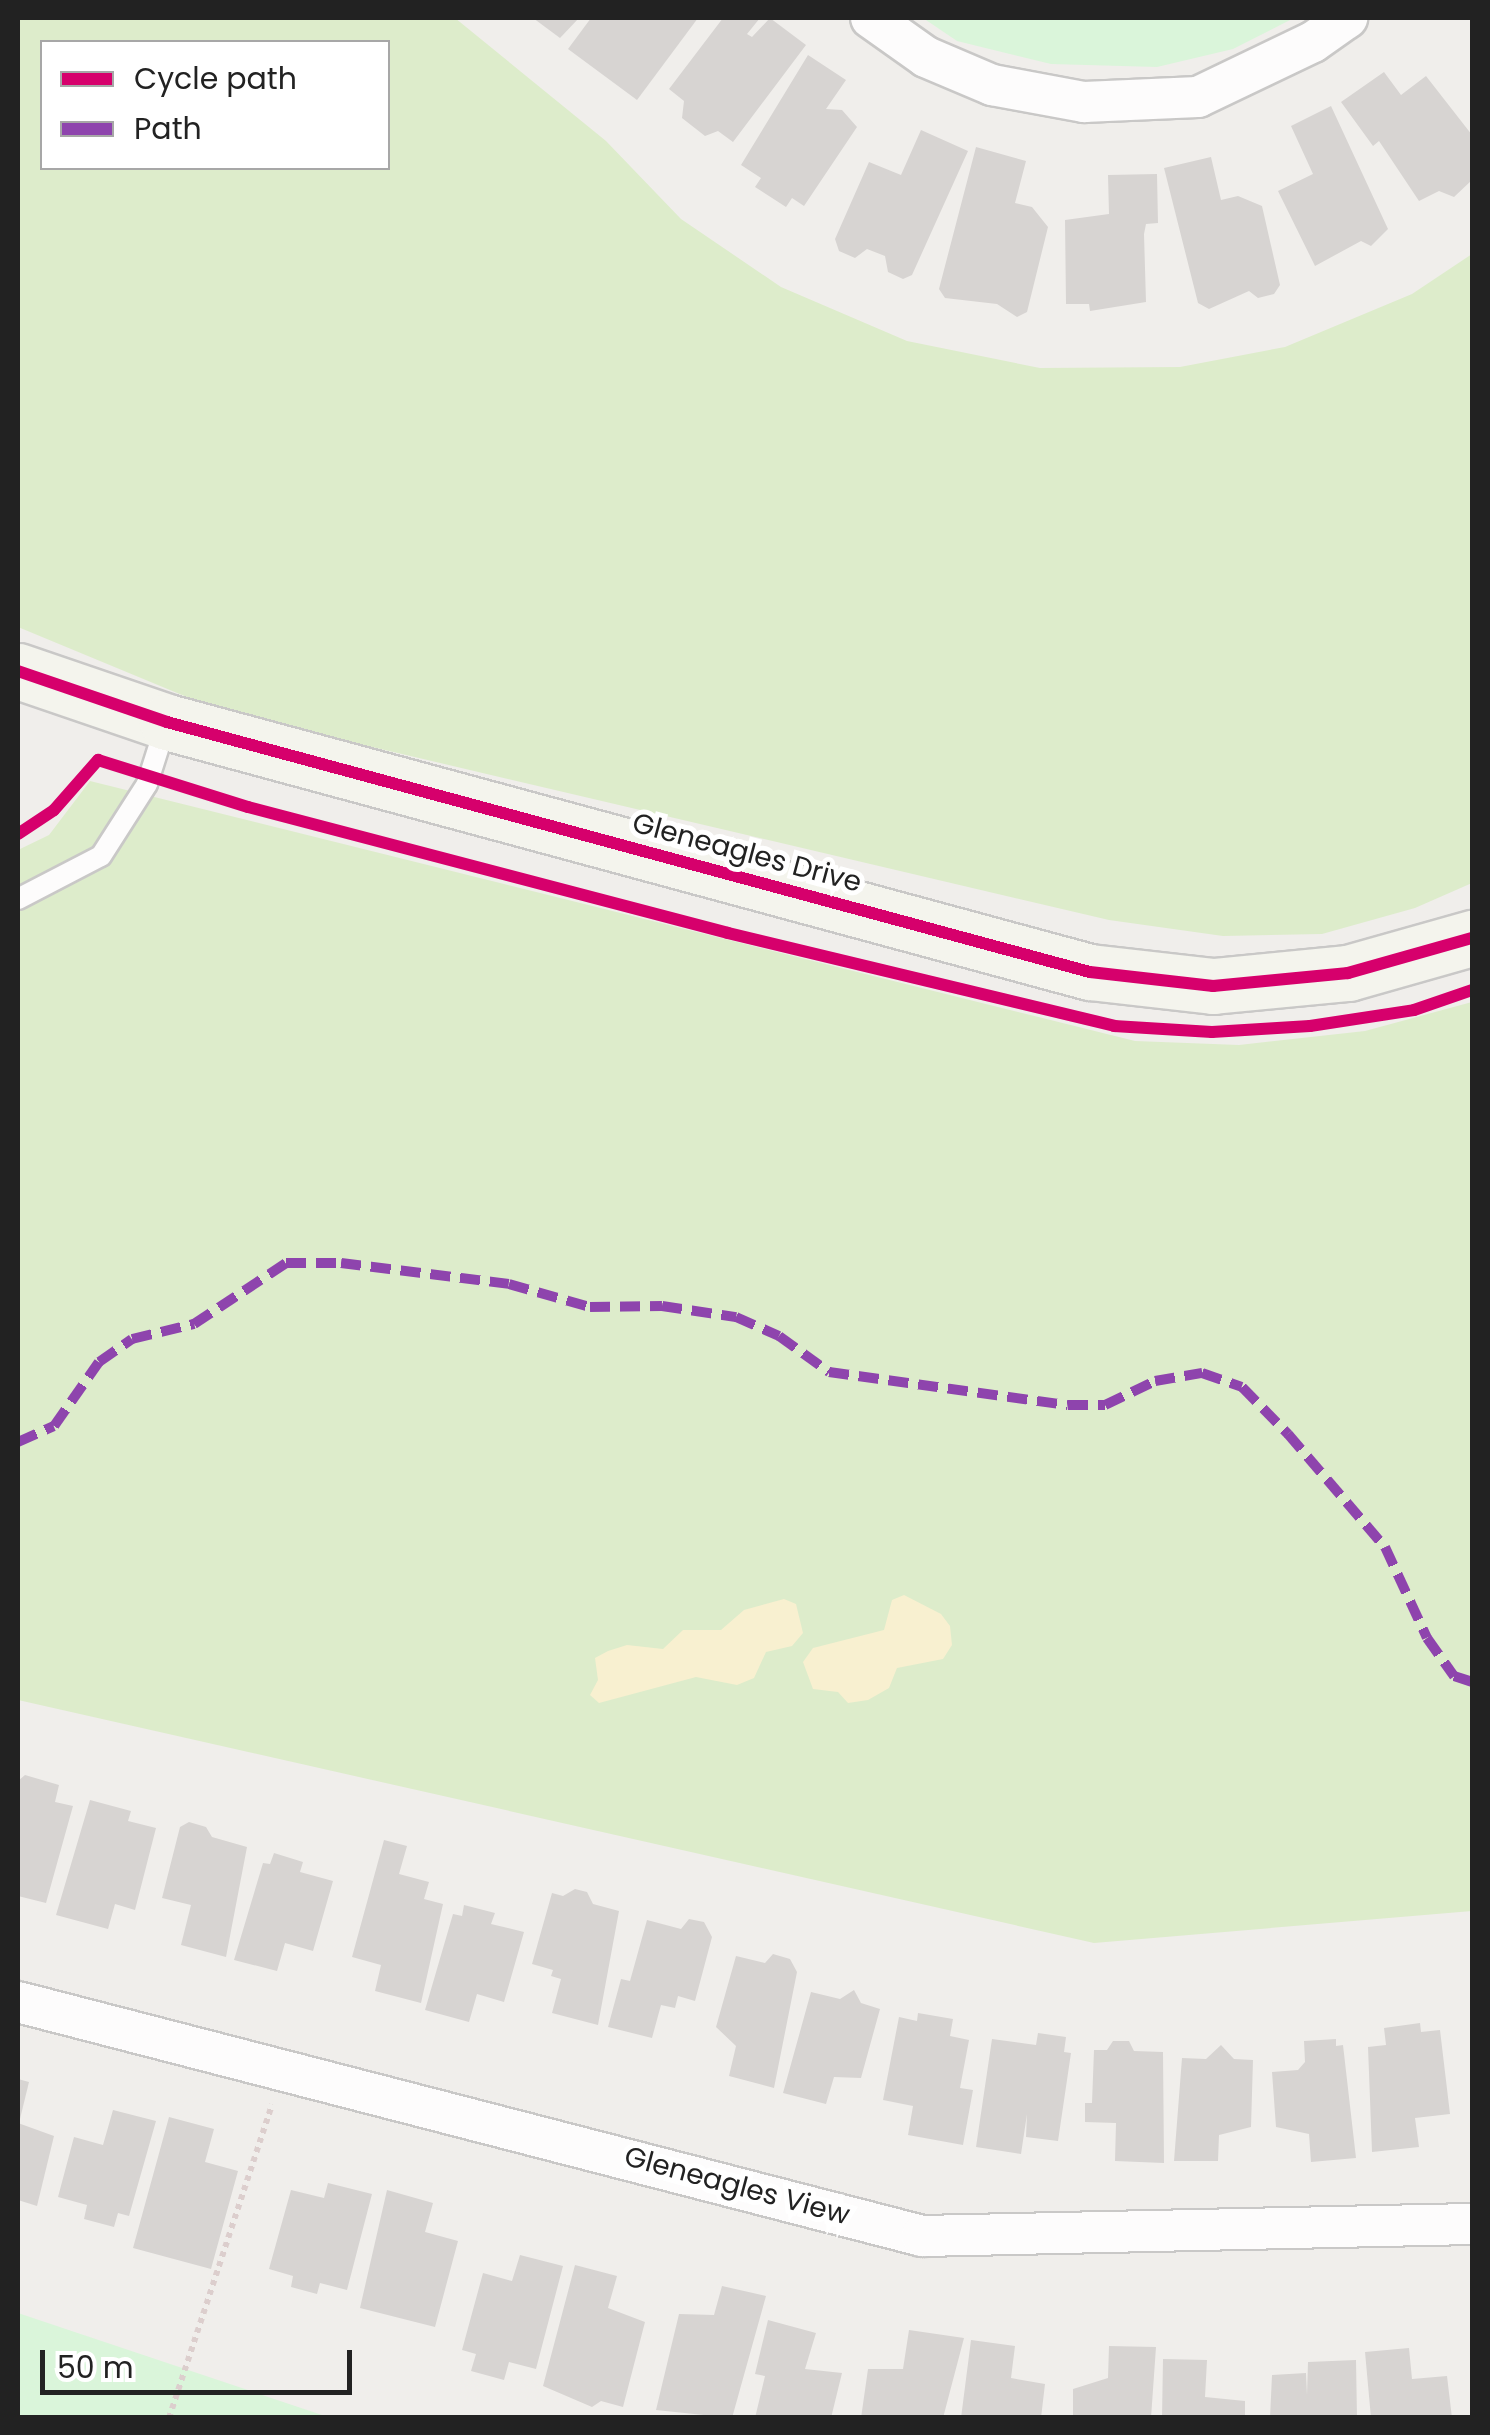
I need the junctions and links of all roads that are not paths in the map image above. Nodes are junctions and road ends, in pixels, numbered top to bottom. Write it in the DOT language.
graph roads {
  1 [pos="871,18"];
  2 [pos="1347,18"];
  3 [pos="18,672"];
  4 [pos="167,722"];
  5 [pos="18,899"];
  6 [pos="1472,938"];
  7 [pos="18,2002"];
  8 [pos="1472,2224"];
  1 -- 2 [label="street"];
  3 -- 4 [label="street, Gleneagles Drive"];
  4 -- 5 [label="lane"];
  4 -- 6 [label="street, Gleneagles Drive"];
  7 -- 8 [label="street, Gleneagles View"];
}
